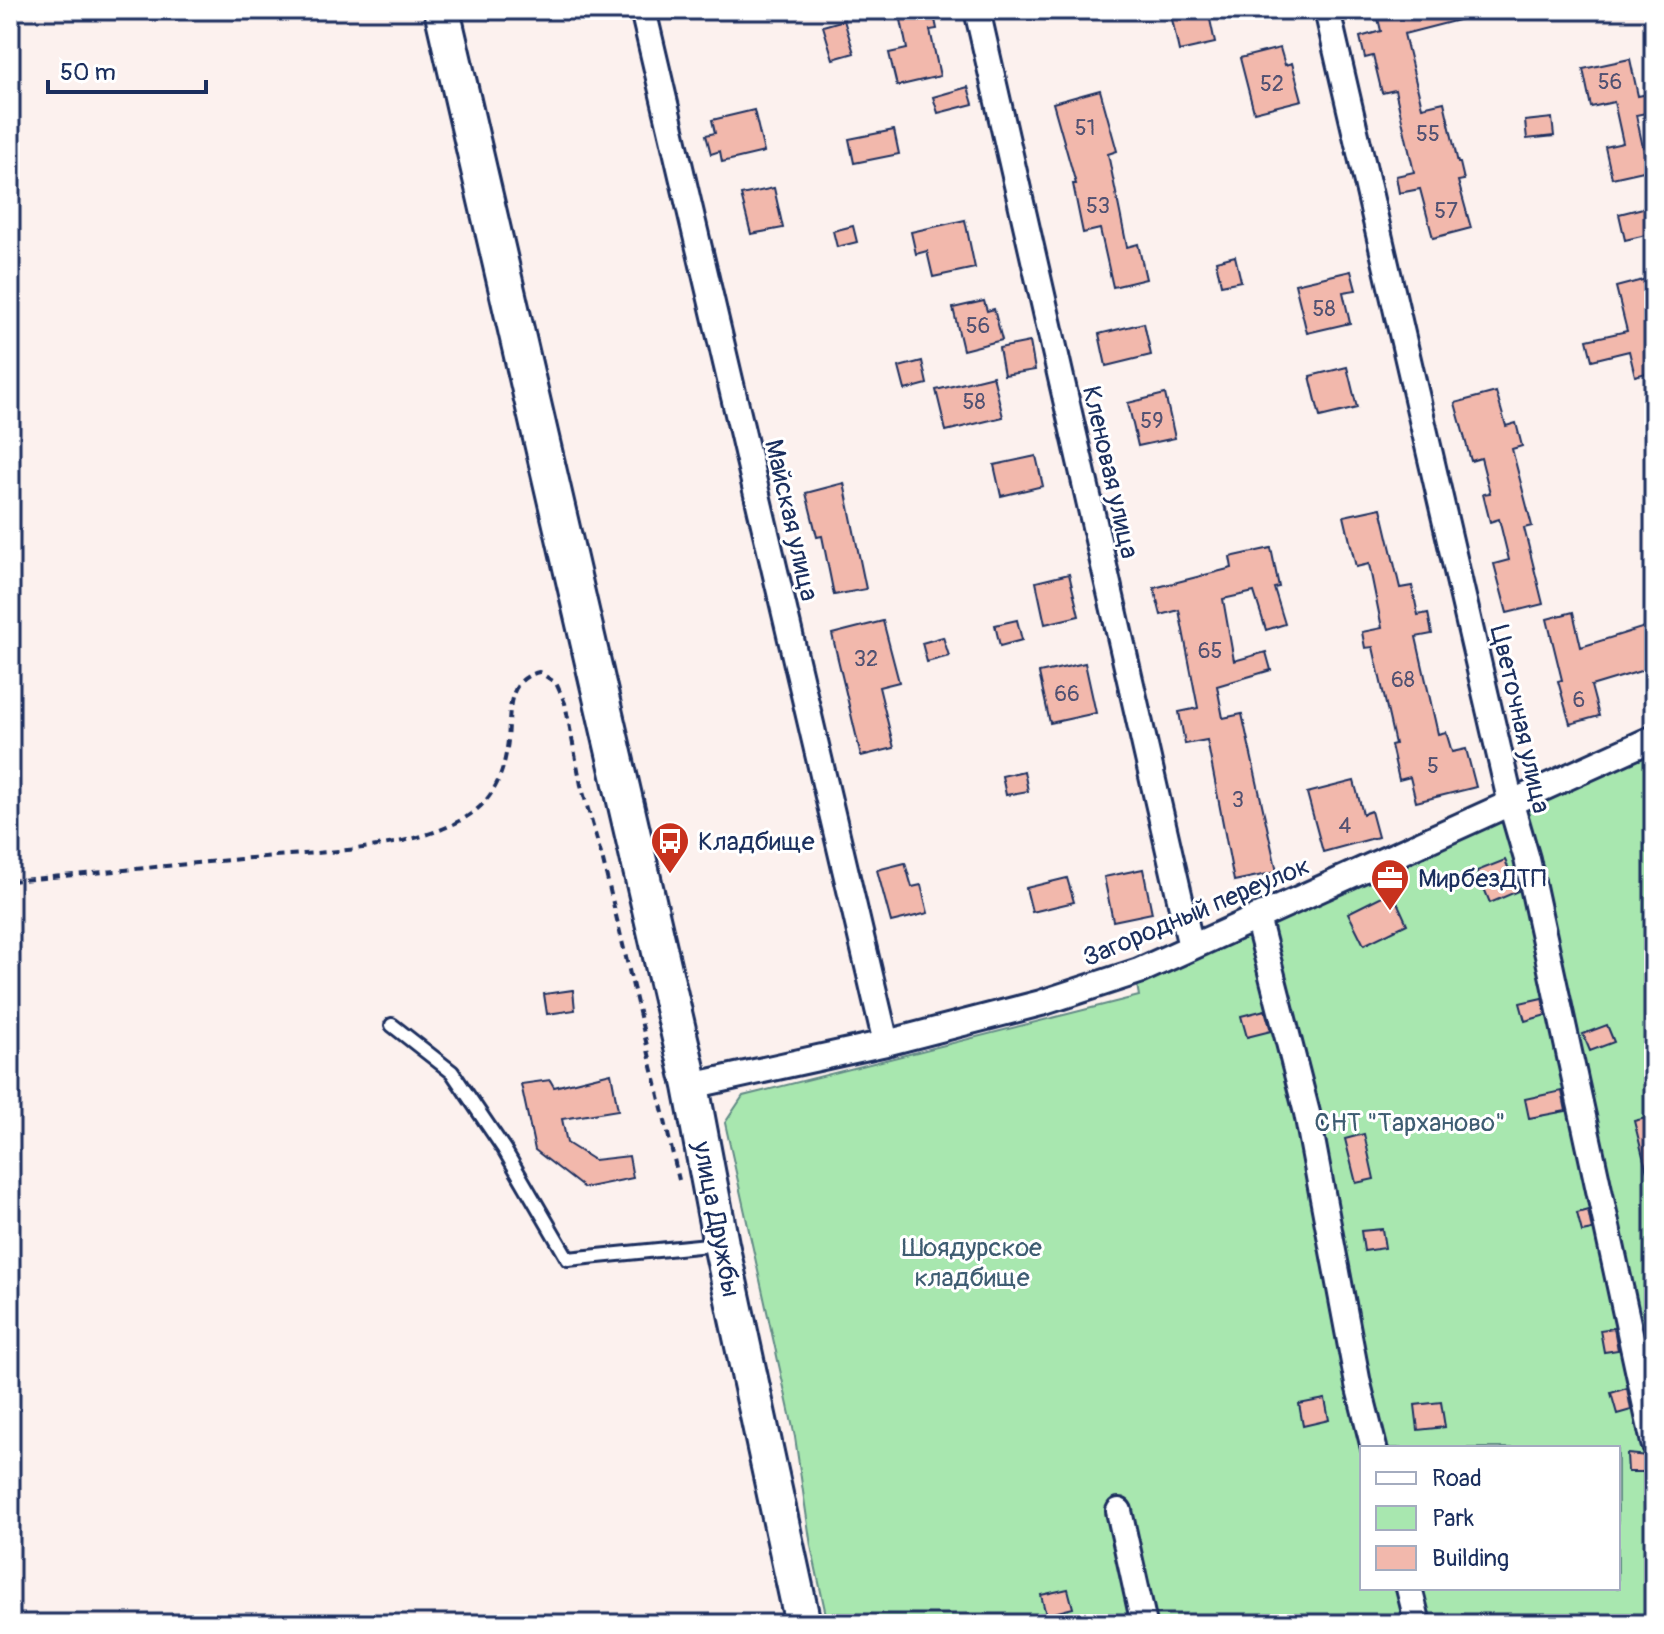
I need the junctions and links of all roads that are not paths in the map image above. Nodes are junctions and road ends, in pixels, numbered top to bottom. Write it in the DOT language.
graph roads {
  1 [pos="442,10"];
  2 [pos="643,10"];
  3 [pos="977,10"];
  4 [pos="1327,10"];
  5 [pos="1654,738"];
  6 [pos="1511,804"];
  7 [pos="1257,917"];
  8 [pos="1191,947"];
  9 [pos="392,1025"];
  10 [pos="886,1043"];
  11 [pos="691,1086"];
  12 [pos="721,1244"];
  13 [pos="1654,1443"];
  14 [pos="1374,1446"];
  15 [pos="1119,1511"];
  16 [pos="1410,1590"];
  17 [pos="803,1624"];
  18 [pos="1144,1624"];
  19 [pos="1418,1624"];
  1 -- 11 [label="main road, улица Дружбы"];
  2 -- 10 [label="street, Майская улица"];
  3 -- 8 [label="street, Кленовая улица"];
  4 -- 6 [label="street, Цветочная улица"];
  5 -- 6 [label="street, Загородный переулок"];
  6 -- 7 [label="street, Загородный переулок"];
  6 -- 13 [label="street, Цветочная улица"];
  7 -- 8 [label="street, Загородный переулок"];
  7 -- 14 [label="street"];
  8 -- 10 [label="street, Загородный переулок"];
  9 -- 12 [label="lane"];
  10 -- 11 [label="street, Загородный переулок"];
  11 -- 12 [label="main road, улица Дружбы"];
  12 -- 17 [label="main road, улица Дружбы"];
  15 -- 18 [label="street"];
  16 -- 19 [label="street"];
}
